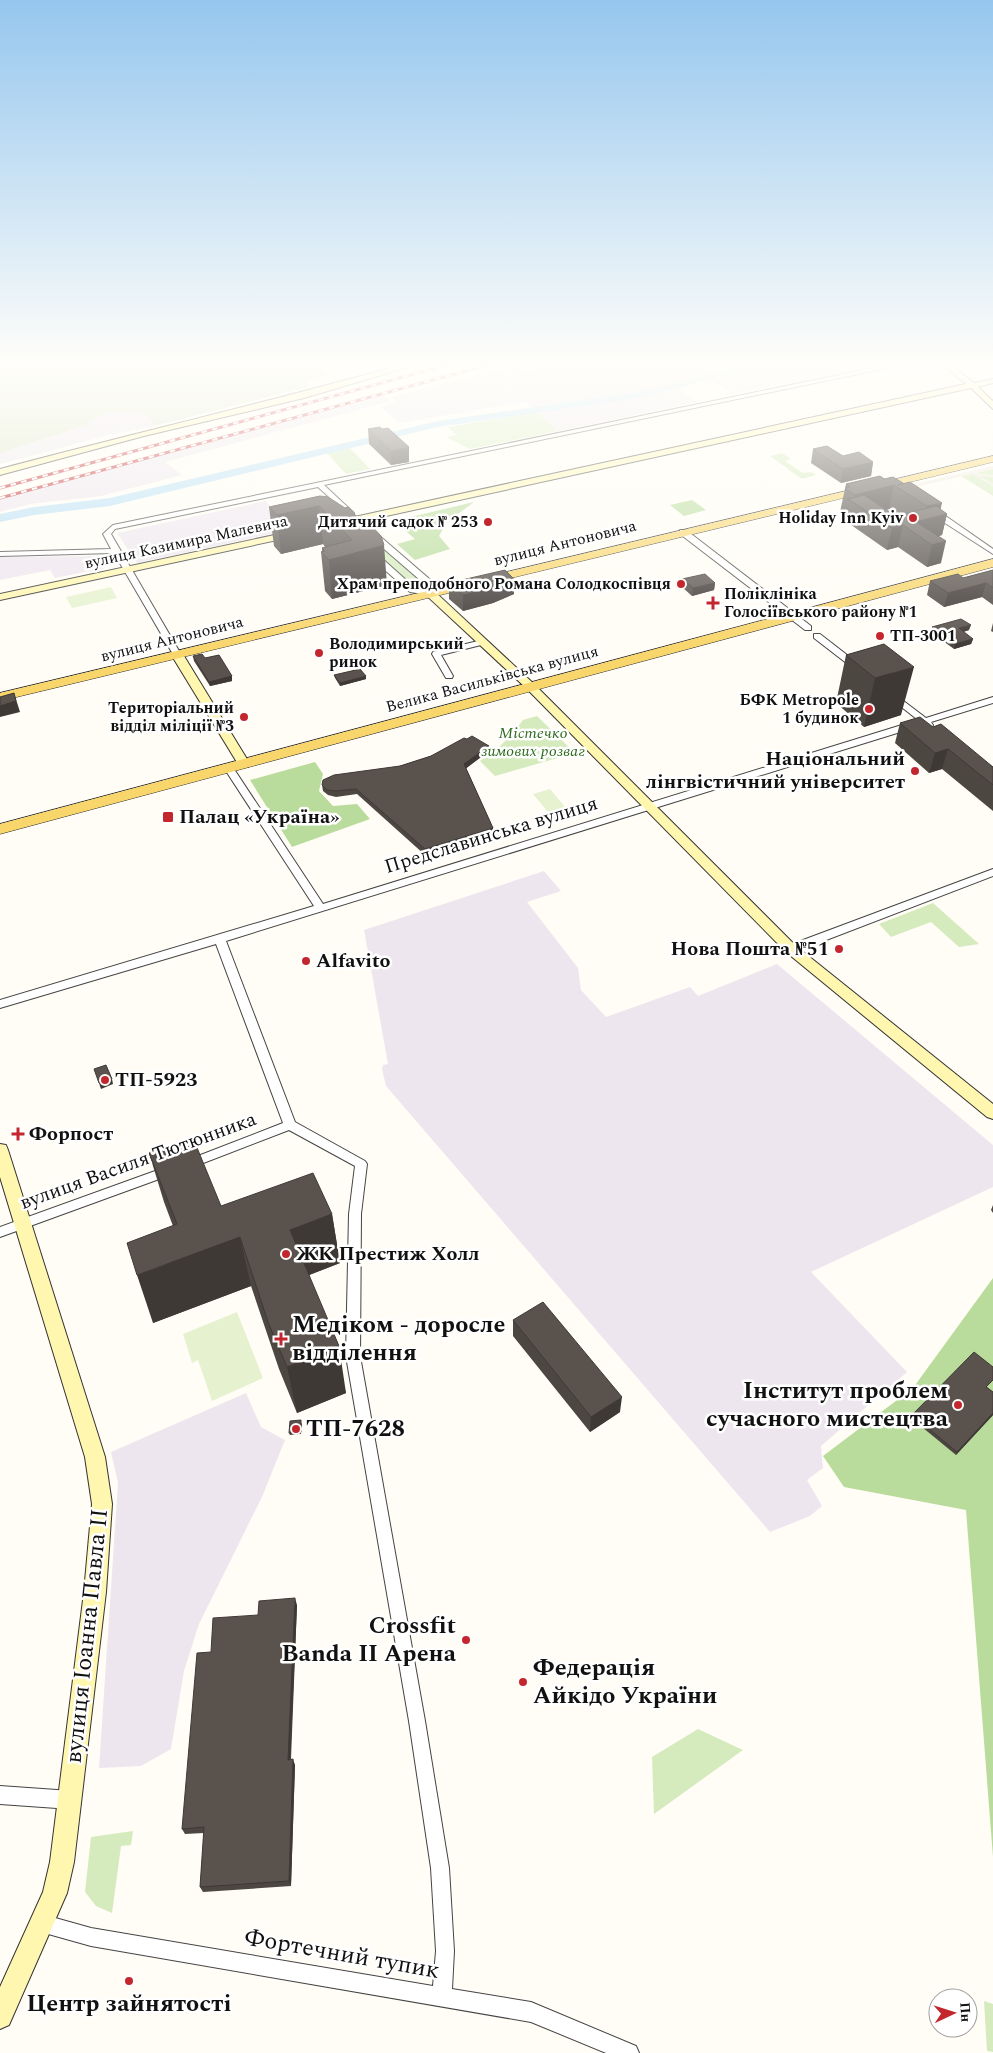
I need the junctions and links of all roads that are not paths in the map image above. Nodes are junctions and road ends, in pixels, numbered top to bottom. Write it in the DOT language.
graph roads {
  1 [pos="49,459"];
  2 [pos="446,459"];
  3 [pos="644,459"];
  4 [pos="993,459"];
  5 [pos="0,472"];
  6 [pos="320,485"];
  7 [pos="301,489"];
  8 [pos="308,495"];
  9 [pos="925,506"];
  10 [pos="359,522"];
  11 [pos="340,526"];
  12 [pos="305,531"];
  13 [pos="369,531"];
  14 [pos="683,532"];
  15 [pos="116,551"];
  16 [pos="993,552"];
  17 [pos="371,553"];
  18 [pos="0,554"];
  19 [pos="993,564"];
  20 [pos="127,570"];
  21 [pos="434,592"];
  22 [pos="0,597"];
  23 [pos="794,616"];
  24 [pos="808,628"];
  25 [pos="817,636"];
  26 [pos="482,642"];
  27 [pos="178,656"];
  28 [pos="449,676"];
  29 [pos="868,676"];
  30 [pos="530,686"];
  31 [pos="882,688"];
  32 [pos="0,698"];
  33 [pos="993,700"];
  34 [pos="925,722"];
  35 [pos="936,730"];
  36 [pos="244,764"];
  37 [pos="229,768"];
  38 [pos="650,806"];
  39 [pos="0,829"];
  40 [pos="993,872"];
  41 [pos="320,907"];
  42 [pos="220,939"];
  43 [pos="791,949"];
  44 [pos="0,1004"];
  45 [pos="993,1113"];
  46 [pos="290,1125"];
  47 [pos="0,1150"];
  48 [pos="23,1224"];
  49 [pos="0,1232"];
  50 [pos="0,1795"];
  51 [pos="71,1800"];
  52 [pos="41,1923"];
  53 [pos="442,1996"];
  54 [pos="0,2016"];
  55 [pos="629,2053"];
  1 -- 5 [label="main road"];
  2 -- 6 [label="street"];
  3 -- 10 [label="main road"];
  4 -- 14 [label="main road, вулиця Антоновича"];
  6 -- 7 [label="street"];
  6 -- 10 [label="street"];
  7 -- 8 [label="street"];
  7 -- 15 [label="street"];
  9 -- 16 [label="street"];
  10 -- 11 [label="main road"];
  12 -- 20 [label="main road, вулиця Казимира Малевича"];
  13 -- 21 [label="street"];
  14 -- 21 [label="main road, вулиця Антоновича"];
  14 -- 23 [label="street"];
  15 -- 18 [label="street"];
  15 -- 20 [label="street"];
  17 -- 21 [label="street"];
  19 -- 23 [label="main road, Велика Васильківська вулиця"];
  20 -- 22 [label="main road, вулиця Казимира Малевича"];
  20 -- 27 [label="street"];
  21 -- 26 [label="main road"];
  21 -- 27 [label="main road, вулиця Антоновича"];
  23 -- 24 [label="street"];
  23 -- 30 [label="main road, Велика Васильківська вулиця"];
  25 -- 29 [label="street"];
  26 -- 28 [label="street"];
  26 -- 30 [label="main road"];
  27 -- 32 [label="main road, вулиця Антоновича"];
  27 -- 36 [label="main road"];
  30 -- 36 [label="main road, Велика Васильківська вулиця"];
  30 -- 38 [label="main road"];
  31 -- 34 [label="street"];
  33 -- 34 [label="street, Предславинська вулиця"];
  34 -- 35 [label="street"];
  34 -- 38 [label="street, Предславинська вулиця"];
  36 -- 37 [label="main road, Велика Васильківська вулиця"];
  37 -- 39 [label="main road, Велика Васильківська вулиця"];
  37 -- 41 [label="street"];
  38 -- 41 [label="street, Предславинська вулиця"];
  38 -- 43 [label="main road"];
  40 -- 43 [label="street"];
  41 -- 42 [label="street, Предславинська вулиця"];
  42 -- 44 [label="street, Предславинська вулиця"];
  42 -- 46 [label="street"];
  43 -- 45 [label="main road"];
  46 -- 48 [label="street, вулиця Василя Тютюнника"];
  46 -- 53 [label="street"];
  47 -- 48 [label="main road, вулиця Іоанна Павла II"];
  48 -- 49 [label="street, вулиця Василя Тютюнника"];
  48 -- 51 [label="main road, вулиця Іоанна Павла II"];
  50 -- 51 [label="street"];
  51 -- 52 [label="main road, вулиця Іоанна Павла II"];
  52 -- 53 [label="street, Фортечний тупик"];
  52 -- 54 [label="main road, вулиця Іоанна Павла II"];
  53 -- 55 [label="street, Фортечний тупик"];
}
